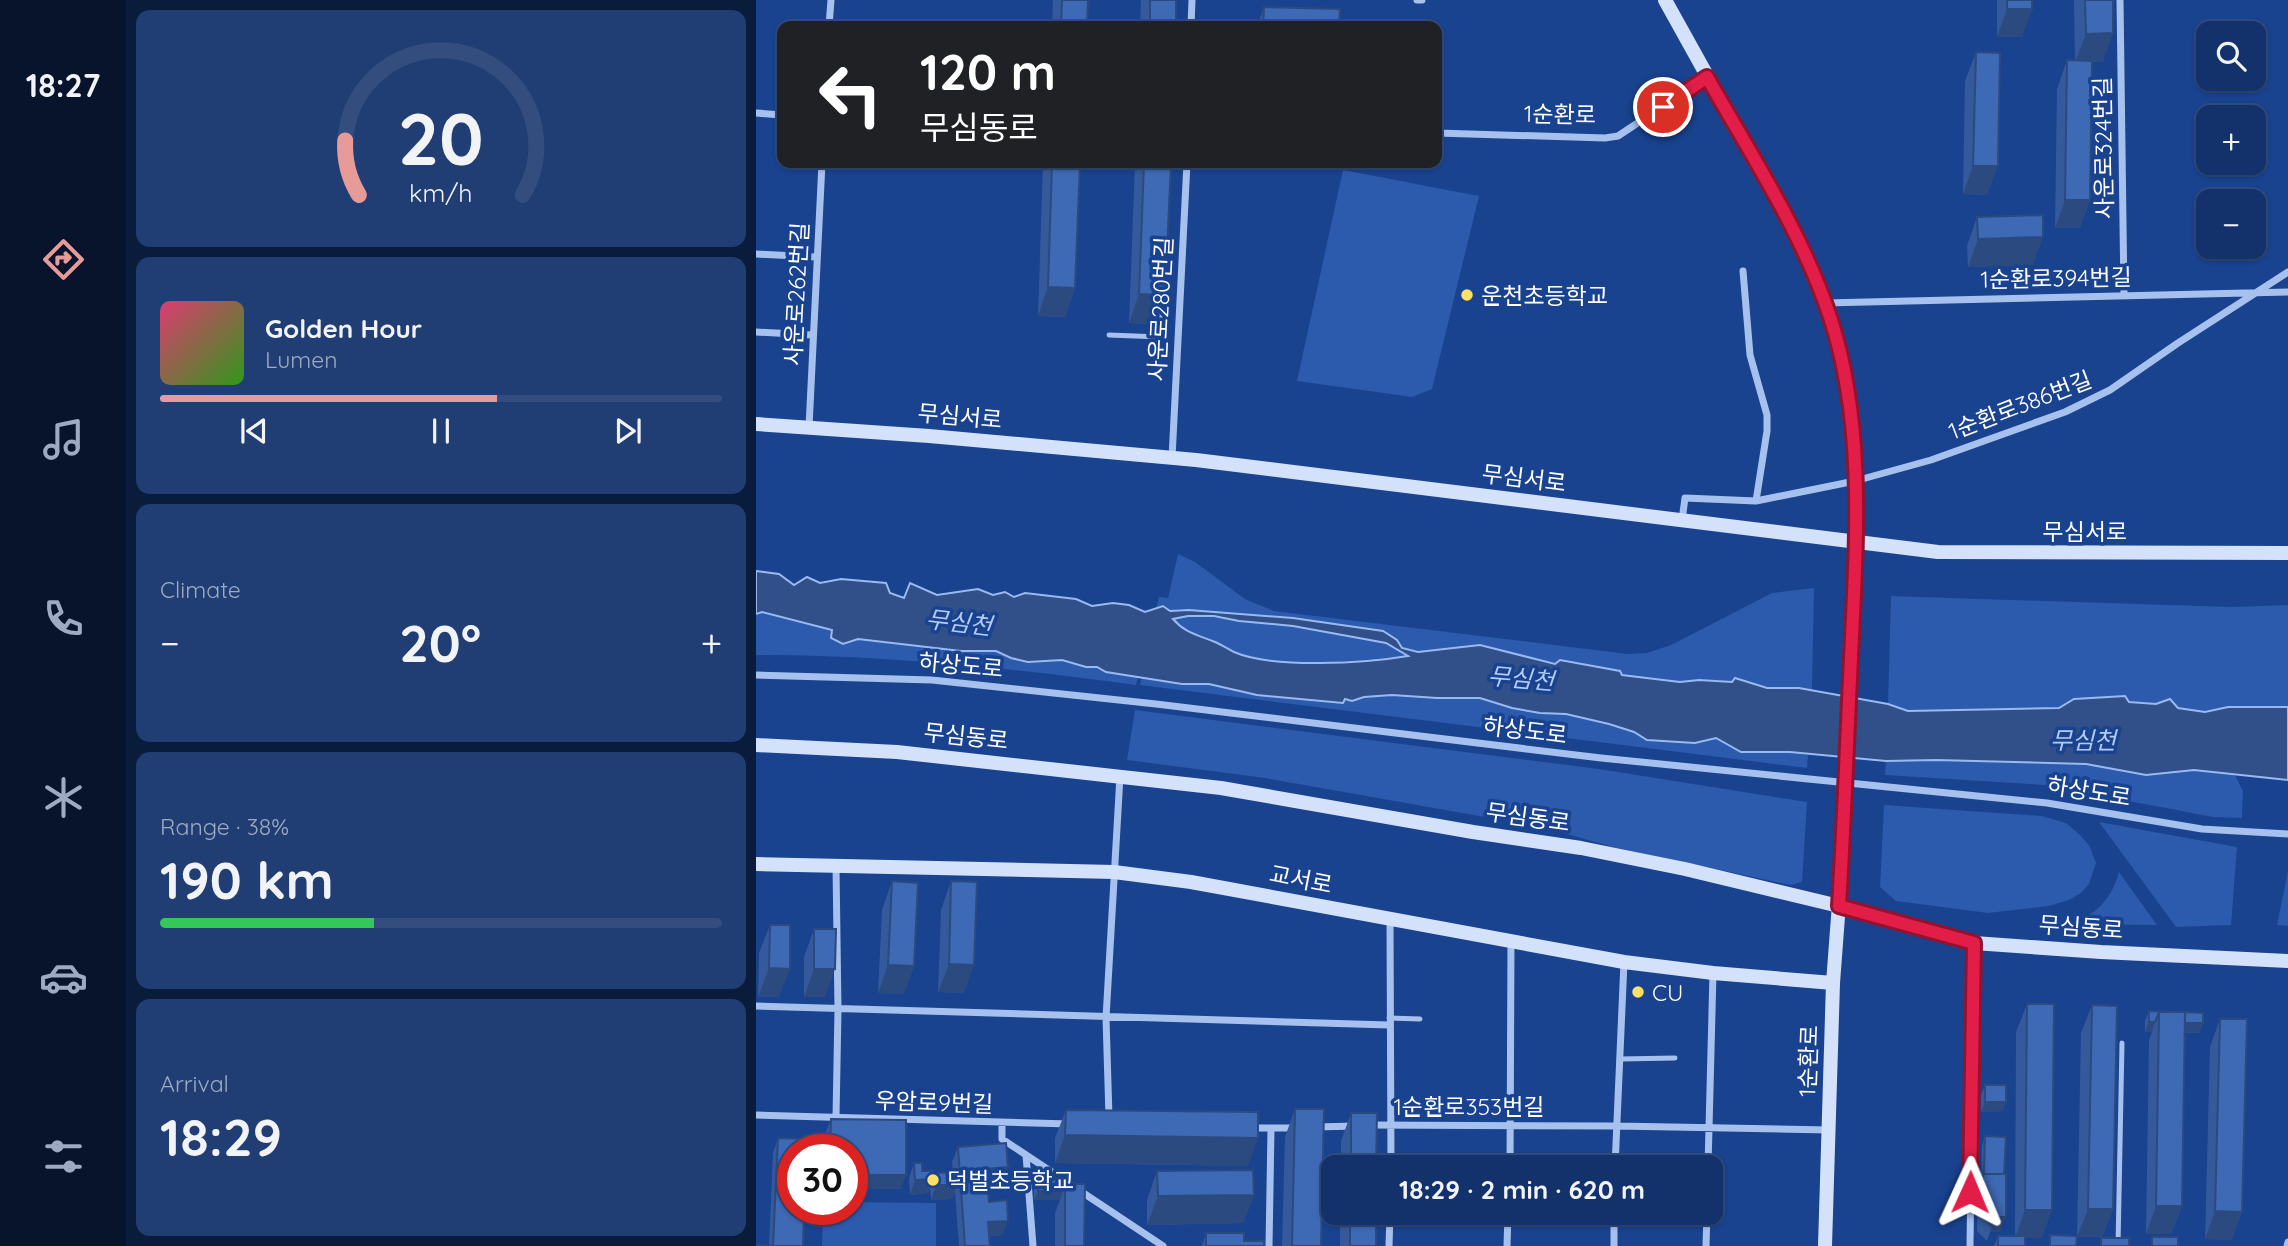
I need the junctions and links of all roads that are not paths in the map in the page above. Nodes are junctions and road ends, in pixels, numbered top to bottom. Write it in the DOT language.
graph roads {
  1 [pos="831,0"];
  2 [pos="1192,0"];
  3 [pos="1665,0"];
  4 [pos="2120,0"];
  5 [pos="829,21"];
  6 [pos="1191,21"];
  7 [pos="1707,77"];
  8 [pos="756,113"];
  9 [pos="777,114"];
  10 [pos="1442,133"];
  11 [pos="822,168"];
  12 [pos="1187,168"];
  13 [pos="756,254"];
  14 [pos="816,257"];
  15 [pos="1743,271"];
  16 [pos="2288,272"];
  17 [pos="2257,292"];
  18 [pos="2288,292"];
  19 [pos="1163,296"];
  20 [pos="2124,296"];
  21 [pos="1825,303"];
  22 [pos="756,332"];
  23 [pos="812,335"];
  24 [pos="1109,335"];
  25 [pos="756,424"];
  26 [pos="809,427"];
  27 [pos="1172,458"];
  28 [pos="1855,481"];
  29 [pos="1756,501"];
  30 [pos="1682,520"];
  31 [pos="1855,542"];
  32 [pos="2288,553"];
  33 [pos="756,675"];
  34 [pos="756,745"];
  35 [pos="1120,775"];
  36 [pos="2288,834"];
  37 [pos="756,863"];
  38 [pos="836,866"];
  39 [pos="1114,872"];
  40 [pos="1839,906"];
  41 [pos="1390,919"];
  42 [pos="1511,941"];
  43 [pos="1974,943"];
  44 [pos="2288,961"];
  45 [pos="1624,962"];
  46 [pos="1713,973"];
  47 [pos="1833,983"];
  48 [pos="756,1006"];
  49 [pos="838,1010"];
  50 [pos="1106,1018"];
  51 [pos="1420,1019"];
  52 [pos="1389,1022"];
  53 [pos="2122,1043"];
  54 [pos="1675,1058"];
  55 [pos="1620,1059"];
  56 [pos="756,1115"];
  57 [pos="836,1117"];
  58 [pos="1002,1124"];
  59 [pos="1083,1125"];
  60 [pos="1110,1125"];
  61 [pos="1392,1125"];
  62 [pos="1511,1126"];
  63 [pos="1617,1126"];
  64 [pos="1244,1128"];
  65 [pos="1271,1129"];
  66 [pos="1709,1129"];
  67 [pos="1829,1130"];
  68 [pos="1026,1155"];
  69 [pos="1391,1155"];
  70 [pos="1510,1155"];
  71 [pos="1616,1155"];
  72 [pos="1708,1155"];
  73 [pos="1390,1225"];
  74 [pos="1508,1225"];
  75 [pos="1614,1225"];
  76 [pos="1707,1225"];
  77 [pos="1032,1246"];
  78 [pos="1163,1246"];
  79 [pos="1269,1246"];
  80 [pos="1389,1246"];
  81 [pos="1507,1246"];
  82 [pos="1614,1246"];
  83 [pos="1706,1246"];
  84 [pos="1825,1246"];
  85 [pos="1970,1246"];
  86 [pos="2118,1246"];
  1 -- 5 [label="street"];
  2 -- 6 [label="street"];
  3 -- 7 [label="main road"];
  4 -- 20 [label="street, 사운로324번길"];
  7 -- 10 [label="street, 1순환로"];
  7 -- 21 [label="main road"];
  8 -- 9 [label="street"];
  11 -- 14 [label="street, 사운로262번길"];
  12 -- 27 [label="street, 사운로280번길"];
  13 -- 14 [label="street"];
  14 -- 23 [label="street, 사운로262번길"];
  15 -- 29 [label="street"];
  16 -- 17 [label="street, 1순환로386번길"];
  17 -- 18 [label="street, 1순환로394번길"];
  17 -- 20 [label="street, 1순환로394번길"];
  17 -- 28 [label="street, 1순환로386번길"];
  19 -- 24 [label="lane"];
  20 -- 21 [label="street, 1순환로394번길"];
  21 -- 28 [label="main road"];
  22 -- 23 [label="street"];
  23 -- 26 [label="street, 사운로262번길"];
  25 -- 26 [label="main road, 무심서로"];
  26 -- 27 [label="main road, 무심서로"];
  27 -- 30 [label="main road, 무심서로"];
  28 -- 29 [label="street, 1순환로386번길"];
  28 -- 31 [label="main road"];
  29 -- 30 [label="street, 1순환로386번길"];
  30 -- 31 [label="main road, 무심서로"];
  31 -- 32 [label="main road, 무심서로"];
  31 -- 40 [label="main road, 1순환로, bridge"];
  33 -- 36 [label="street, 하상도로"];
  34 -- 35 [label="main road, 무심동로"];
  35 -- 39 [label="street"];
  35 -- 40 [label="main road, 무심동로"];
  37 -- 38 [label="main road, 교서로"];
  38 -- 39 [label="main road, 교서로"];
  38 -- 49 [label="street"];
  39 -- 41 [label="main road, 교서로"];
  39 -- 50 [label="street"];
  40 -- 43 [label="main road, 무심동로"];
  40 -- 47 [label="main road, 1순환로"];
  41 -- 42 [label="main road, 교서로"];
  41 -- 52 [label="street"];
  42 -- 45 [label="main road, 교서로"];
  42 -- 62 [label="street"];
  43 -- 44 [label="main road, 무심동로"];
  43 -- 85 [label="street"];
  45 -- 46 [label="main road, 교서로"];
  45 -- 55 [label="street"];
  46 -- 47 [label="main road, 교서로"];
  46 -- 66 [label="street"];
  47 -- 67 [label="main road, 1순환로"];
  48 -- 49 [label="street"];
  49 -- 50 [label="street"];
  49 -- 57 [label="street"];
  50 -- 52 [label="street"];
  50 -- 60 [label="street"];
  51 -- 52 [label="lane"];
  52 -- 61 [label="street"];
  53 -- 86 [label="lane"];
  54 -- 55 [label="lane"];
  55 -- 63 [label="street"];
  56 -- 57 [label="street, 우암로9번길"];
  57 -- 58 [label="street, 우암로9번길"];
  58 -- 59 [label="street, 우암로9번길"];
  58 -- 68 [label="street"];
  61 -- 62 [label="street, 1순환로353번길"];
  61 -- 65 [label="street, 1순환로353번길"];
  61 -- 69 [label="street"];
  62 -- 63 [label="street, 1순환로353번길"];
  62 -- 70 [label="street"];
  63 -- 66 [label="street, 1순환로353번길"];
  63 -- 71 [label="street"];
  64 -- 65 [label="street, 1순환로353번길"];
  65 -- 79 [label="street"];
  66 -- 67 [label="street, 1순환로353번길"];
  66 -- 72 [label="street"];
  67 -- 84 [label="main road, 1순환로"];
  68 -- 77 [label="street"];
  68 -- 78 [label="street"];
  73 -- 80 [label="street"];
  74 -- 81 [label="street"];
  75 -- 82 [label="street"];
  76 -- 83 [label="street"];
}
